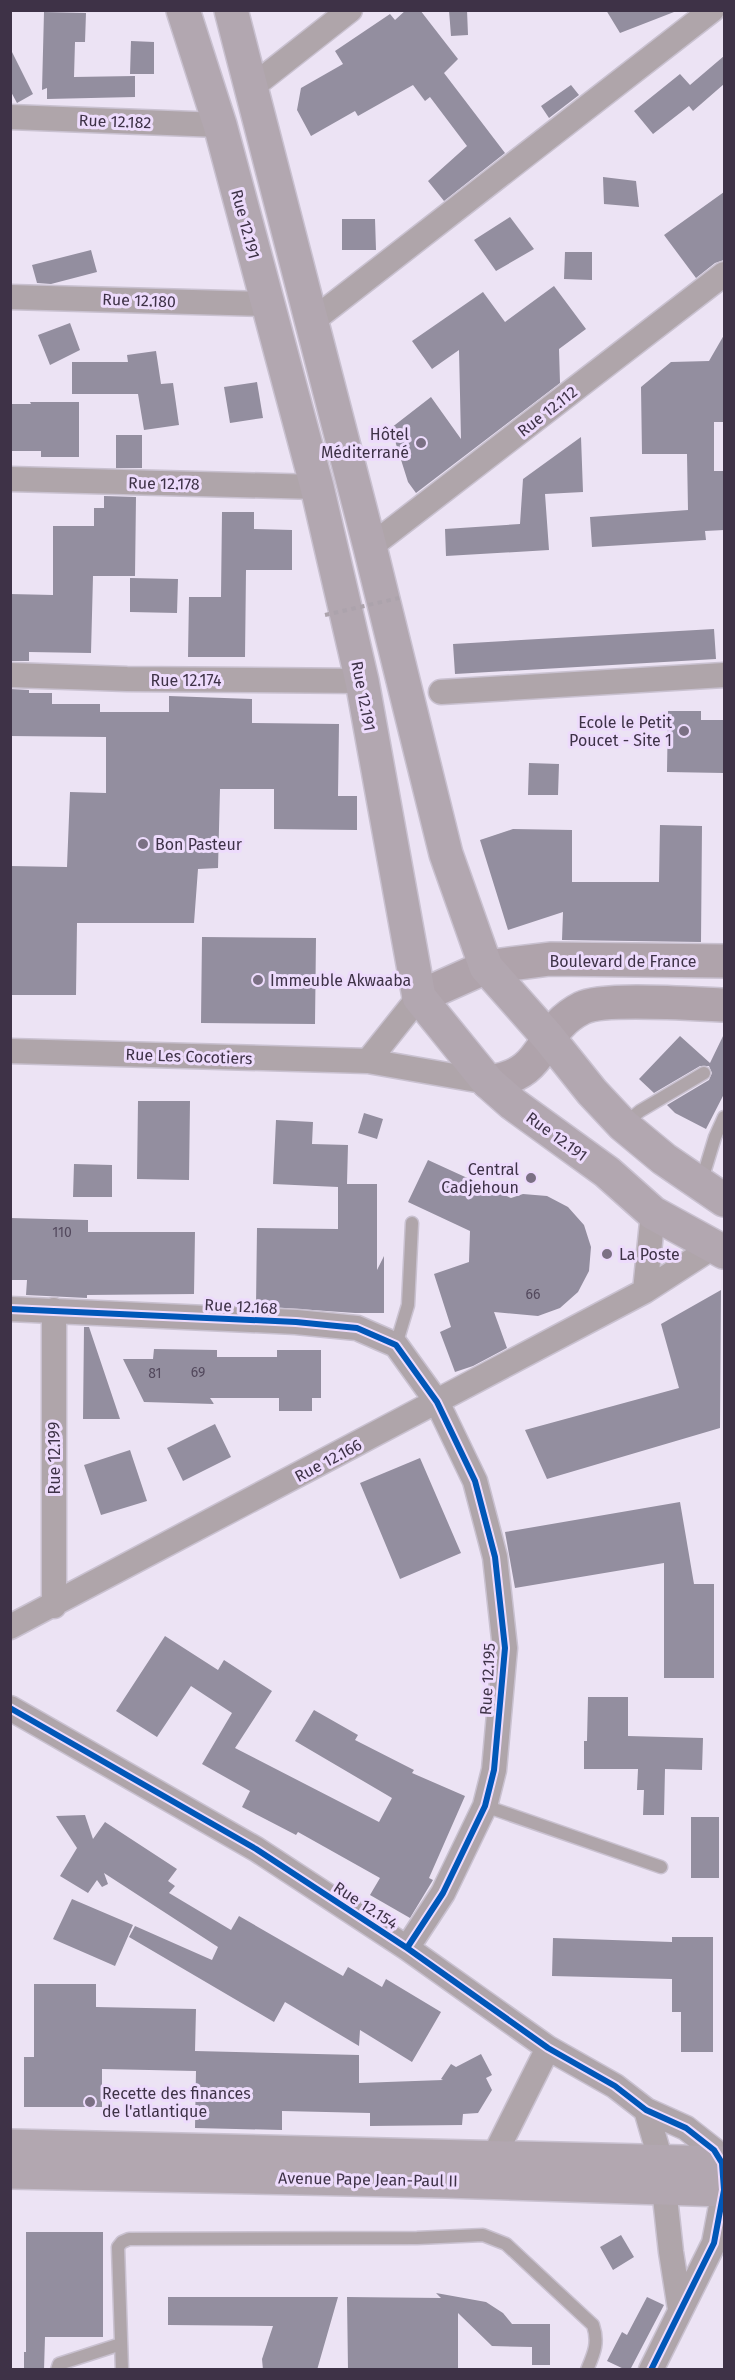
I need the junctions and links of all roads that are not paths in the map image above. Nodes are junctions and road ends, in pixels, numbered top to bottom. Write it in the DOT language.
graph roads {
  1 [pos="183,10"];
  2 [pos="231,10"];
  3 [pos="350,10"];
  4 [pos="712,10"];
  5 [pos="252,87"];
  6 [pos="10,117"];
  7 [pos="220,125"];
  8 [pos="724,274"];
  9 [pos="10,297"];
  10 [pos="267,304"];
  11 [pos="312,322"];
  12 [pos="10,479"];
  13 [pos="317,487"];
  14 [pos="370,547"];
  15 [pos="10,675"];
  16 [pos="724,675"];
  17 [pos="362,681"];
  18 [pos="441,692"];
  19 [pos="724,961"];
  20 [pos="486,967"];
  21 [pos="418,997"];
  22 [pos="724,1005"];
  23 [pos="548,1037"];
  24 [pos="10,1051"];
  25 [pos="368,1061"];
  26 [pos="704,1073"];
  27 [pos="488,1082"];
  28 [pos="724,1117"];
  29 [pos="623,1125"];
  30 [pos="713,1192"];
  31 [pos="653,1213"];
  32 [pos="412,1223"];
  33 [pos="719,1250"];
  34 [pos="645,1291"];
  35 [pos="10,1310"];
  36 [pos="54,1311"];
  37 [pos="396,1345"];
  38 [pos="436,1402"];
  39 [pos="54,1606"];
  40 [pos="10,1627"];
  41 [pos="10,1708"];
  42 [pos="485,1806"];
  43 [pos="661,1867"];
  44 [pos="407,1948"];
  45 [pos="548,2048"];
  46 [pos="646,2110"];
  47 [pos="10,2146"];
  48 [pos="494,2156"];
  49 [pos="10,2172"];
  50 [pos="663,2175"];
  51 [pos="724,2177"];
  52 [pos="680,2309"];
  53 [pos="121,2344"];
  54 [pos="57,2370"];
  55 [pos="122,2370"];
  56 [pos="587,2370"];
  57 [pos="651,2370"];
  1 -- 7 [label="main road, Rue 12.191"];
  2 -- 5 [label="main road"];
  3 -- 5 [label="street"];
  4 -- 11 [label="street"];
  5 -- 11 [label="main road"];
  6 -- 7 [label="street, Rue 12.182"];
  7 -- 10 [label="main road, Rue 12.191"];
  8 -- 14 [label="street, Rue 12.112"];
  9 -- 10 [label="street, Rue 12.180"];
  10 -- 13 [label="main road, Rue 12.191"];
  11 -- 14 [label="main road"];
  12 -- 13 [label="street, Rue 12.178"];
  13 -- 17 [label="main road, Rue 12.191"];
  14 -- 20 [label="main road"];
  15 -- 17 [label="street, Rue 12.174"];
  16 -- 18 [label="street"];
  17 -- 21 [label="main road, Rue 12.191"];
  19 -- 20 [label="street, Boulevard de France"];
  20 -- 21 [label="street, Boulevard de France"];
  20 -- 23 [label="main road"];
  21 -- 25 [label="street"];
  21 -- 27 [label="main road, Rue 12.191"];
  22 -- 23 [label="street"];
  23 -- 27 [label="street"];
  23 -- 29 [label="main road"];
  24 -- 25 [label="street, Rue Les Cocotiers"];
  25 -- 27 [label="street, Rue Les Cocotiers"];
  26 -- 29 [label="lane"];
  27 -- 31 [label="main road, Rue 12.191"];
  28 -- 30 [label="lane"];
  29 -- 30 [label="main road"];
  31 -- 33 [label="main road, Rue 12.191"];
  31 -- 34 [label="street"];
  32 -- 37 [label="lane"];
  33 -- 34 [label="street, Rue 12.166"];
  34 -- 38 [label="street, Rue 12.166"];
  35 -- 36 [label="street, Rue 12.168"];
  36 -- 37 [label="street, Rue 12.168"];
  36 -- 39 [label="street, Rue 12.199"];
  37 -- 38 [label="street"];
  38 -- 39 [label="street, Rue 12.166"];
  38 -- 42 [label="street, Rue 12.195"];
  39 -- 40 [label="street, Rue 12.166"];
  41 -- 44 [label="street, Rue 12.154"];
  42 -- 43 [label="lane"];
  42 -- 44 [label="street, Rue 12.195"];
  44 -- 45 [label="street, Rue 12.154"];
  45 -- 46 [label="street, Rue 12.154"];
  45 -- 48 [label="street"];
  46 -- 50 [label="street"];
  46 -- 51 [label="street, Rue 12.154"];
  47 -- 48 [label="main road, Avenue Pape Jean-Paul II"];
  48 -- 50 [label="main road, Avenue Pape Jean-Paul II"];
  49 -- 50 [label="main road, Avenue Pape Jean-Paul II"];
  50 -- 51 [label="main road, Avenue Pape Jean-Paul II"];
  50 -- 52 [label="street"];
  51 -- 52 [label="street"];
  52 -- 57 [label="street"];
  53 -- 54 [label="lane"];
  53 -- 55 [label="lane"];
  53 -- 56 [label="lane"];
}
